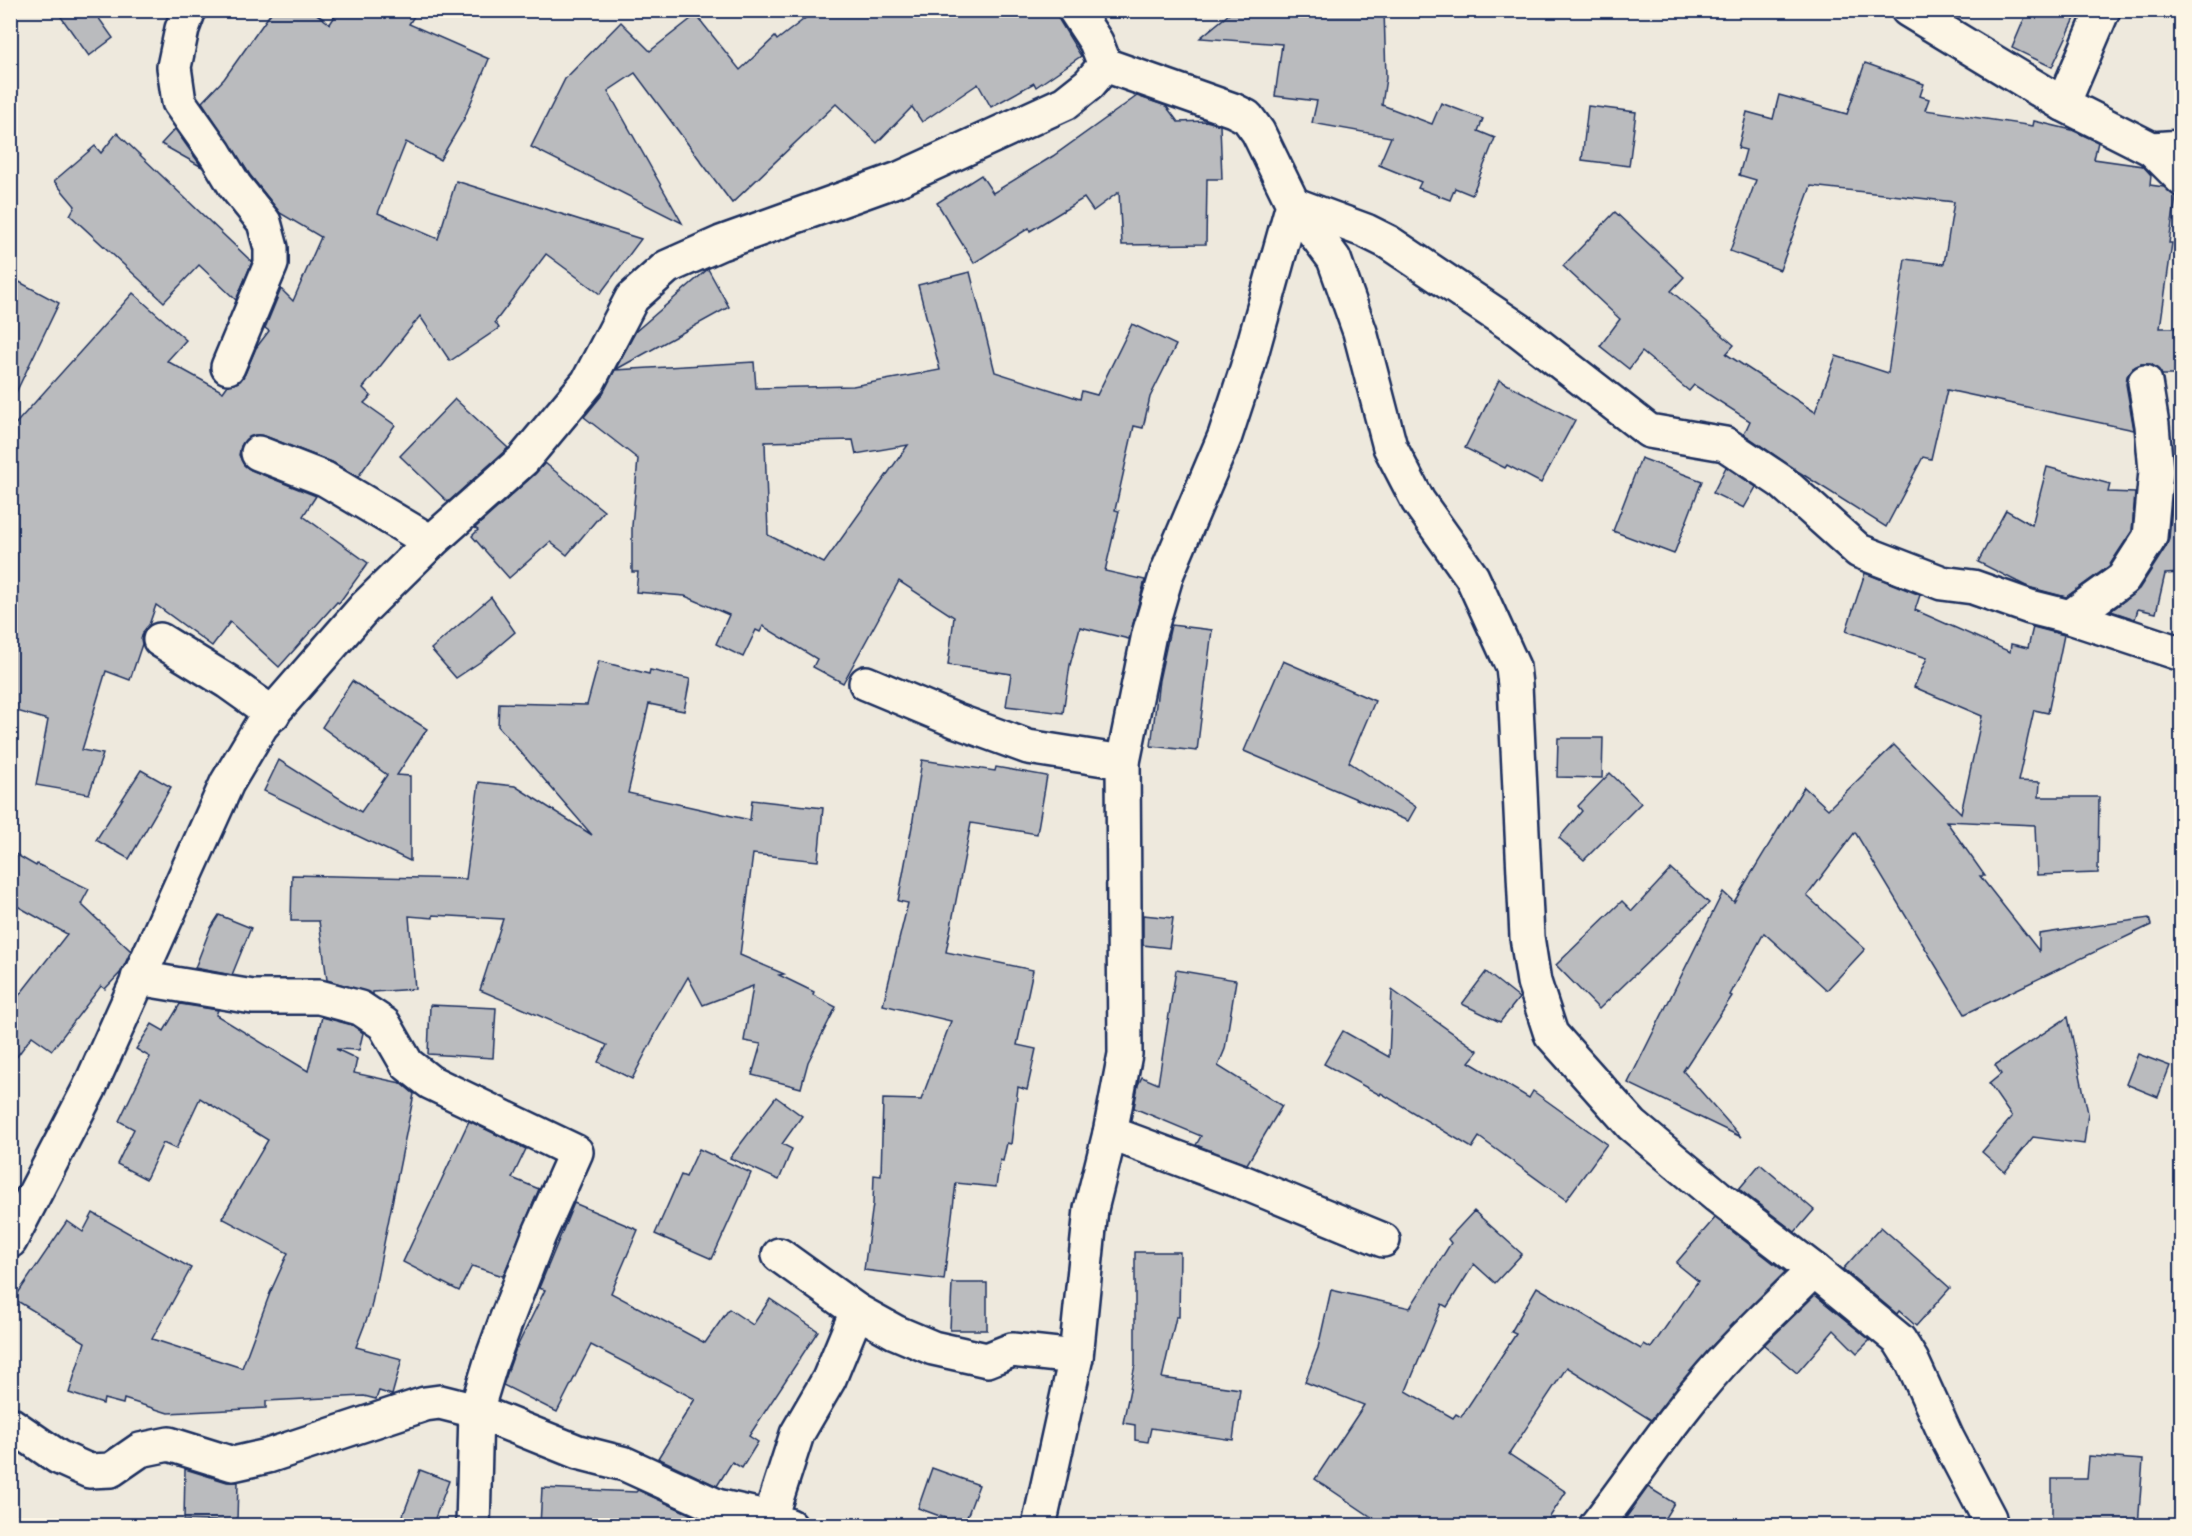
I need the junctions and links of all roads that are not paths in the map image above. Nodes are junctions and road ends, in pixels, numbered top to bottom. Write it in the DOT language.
graph roads {
  1 [pos="189,10"];
  2 [pos="1075,10"];
  3 [pos="1908,10"];
  4 [pos="2103,10"];
  5 [pos="1105,65"];
  6 [pos="2063,104"];
  7 [pos="2167,148"];
  8 [pos="2181,179"];
  9 [pos="1293,204"];
  10 [pos="228,367"];
  11 [pos="2145,382"];
  12 [pos="258,453"];
  13 [pos="431,542"];
  14 [pos="2070,617"];
  15 [pos="160,640"];
  16 [pos="2181,654"];
  17 [pos="866,683"];
  18 [pos="273,714"];
  19 [pos="1123,762"];
  20 [pos="138,978"];
  21 [pos="1110,1133"];
  22 [pos="1383,1240"];
  23 [pos="10,1241"];
  24 [pos="779,1256"];
  25 [pos="1814,1270"];
  26 [pos="857,1311"];
  27 [pos="1076,1357"];
  28 [pos="476,1411"];
  29 [pos="10,1424"];
  30 [pos="776,1523"];
  31 [pos="1598,1525"];
  32 [pos="473,1526"];
  33 [pos="1039,1526"];
  34 [pos="1990,1526"];
  1 -- 10 [label="street"];
  2 -- 5 [label="street"];
  3 -- 6 [label="street"];
  4 -- 6 [label="street"];
  5 -- 9 [label="street"];
  5 -- 13 [label="street"];
  6 -- 7 [label="street"];
  7 -- 8 [label="street"];
  9 -- 14 [label="street"];
  9 -- 19 [label="street"];
  9 -- 25 [label="street"];
  11 -- 14 [label="street"];
  12 -- 13 [label="street"];
  13 -- 18 [label="street"];
  14 -- 16 [label="street"];
  15 -- 18 [label="street"];
  17 -- 19 [label="street"];
  18 -- 20 [label="street"];
  19 -- 21 [label="street"];
  20 -- 23 [label="street"];
  20 -- 28 [label="street"];
  21 -- 22 [label="street"];
  21 -- 27 [label="street"];
  24 -- 26 [label="street"];
  25 -- 31 [label="street"];
  25 -- 34 [label="street"];
  26 -- 27 [label="street"];
  26 -- 30 [label="street"];
  27 -- 33 [label="street"];
  28 -- 29 [label="street"];
  28 -- 30 [label="street"];
  28 -- 32 [label="street"];
}
